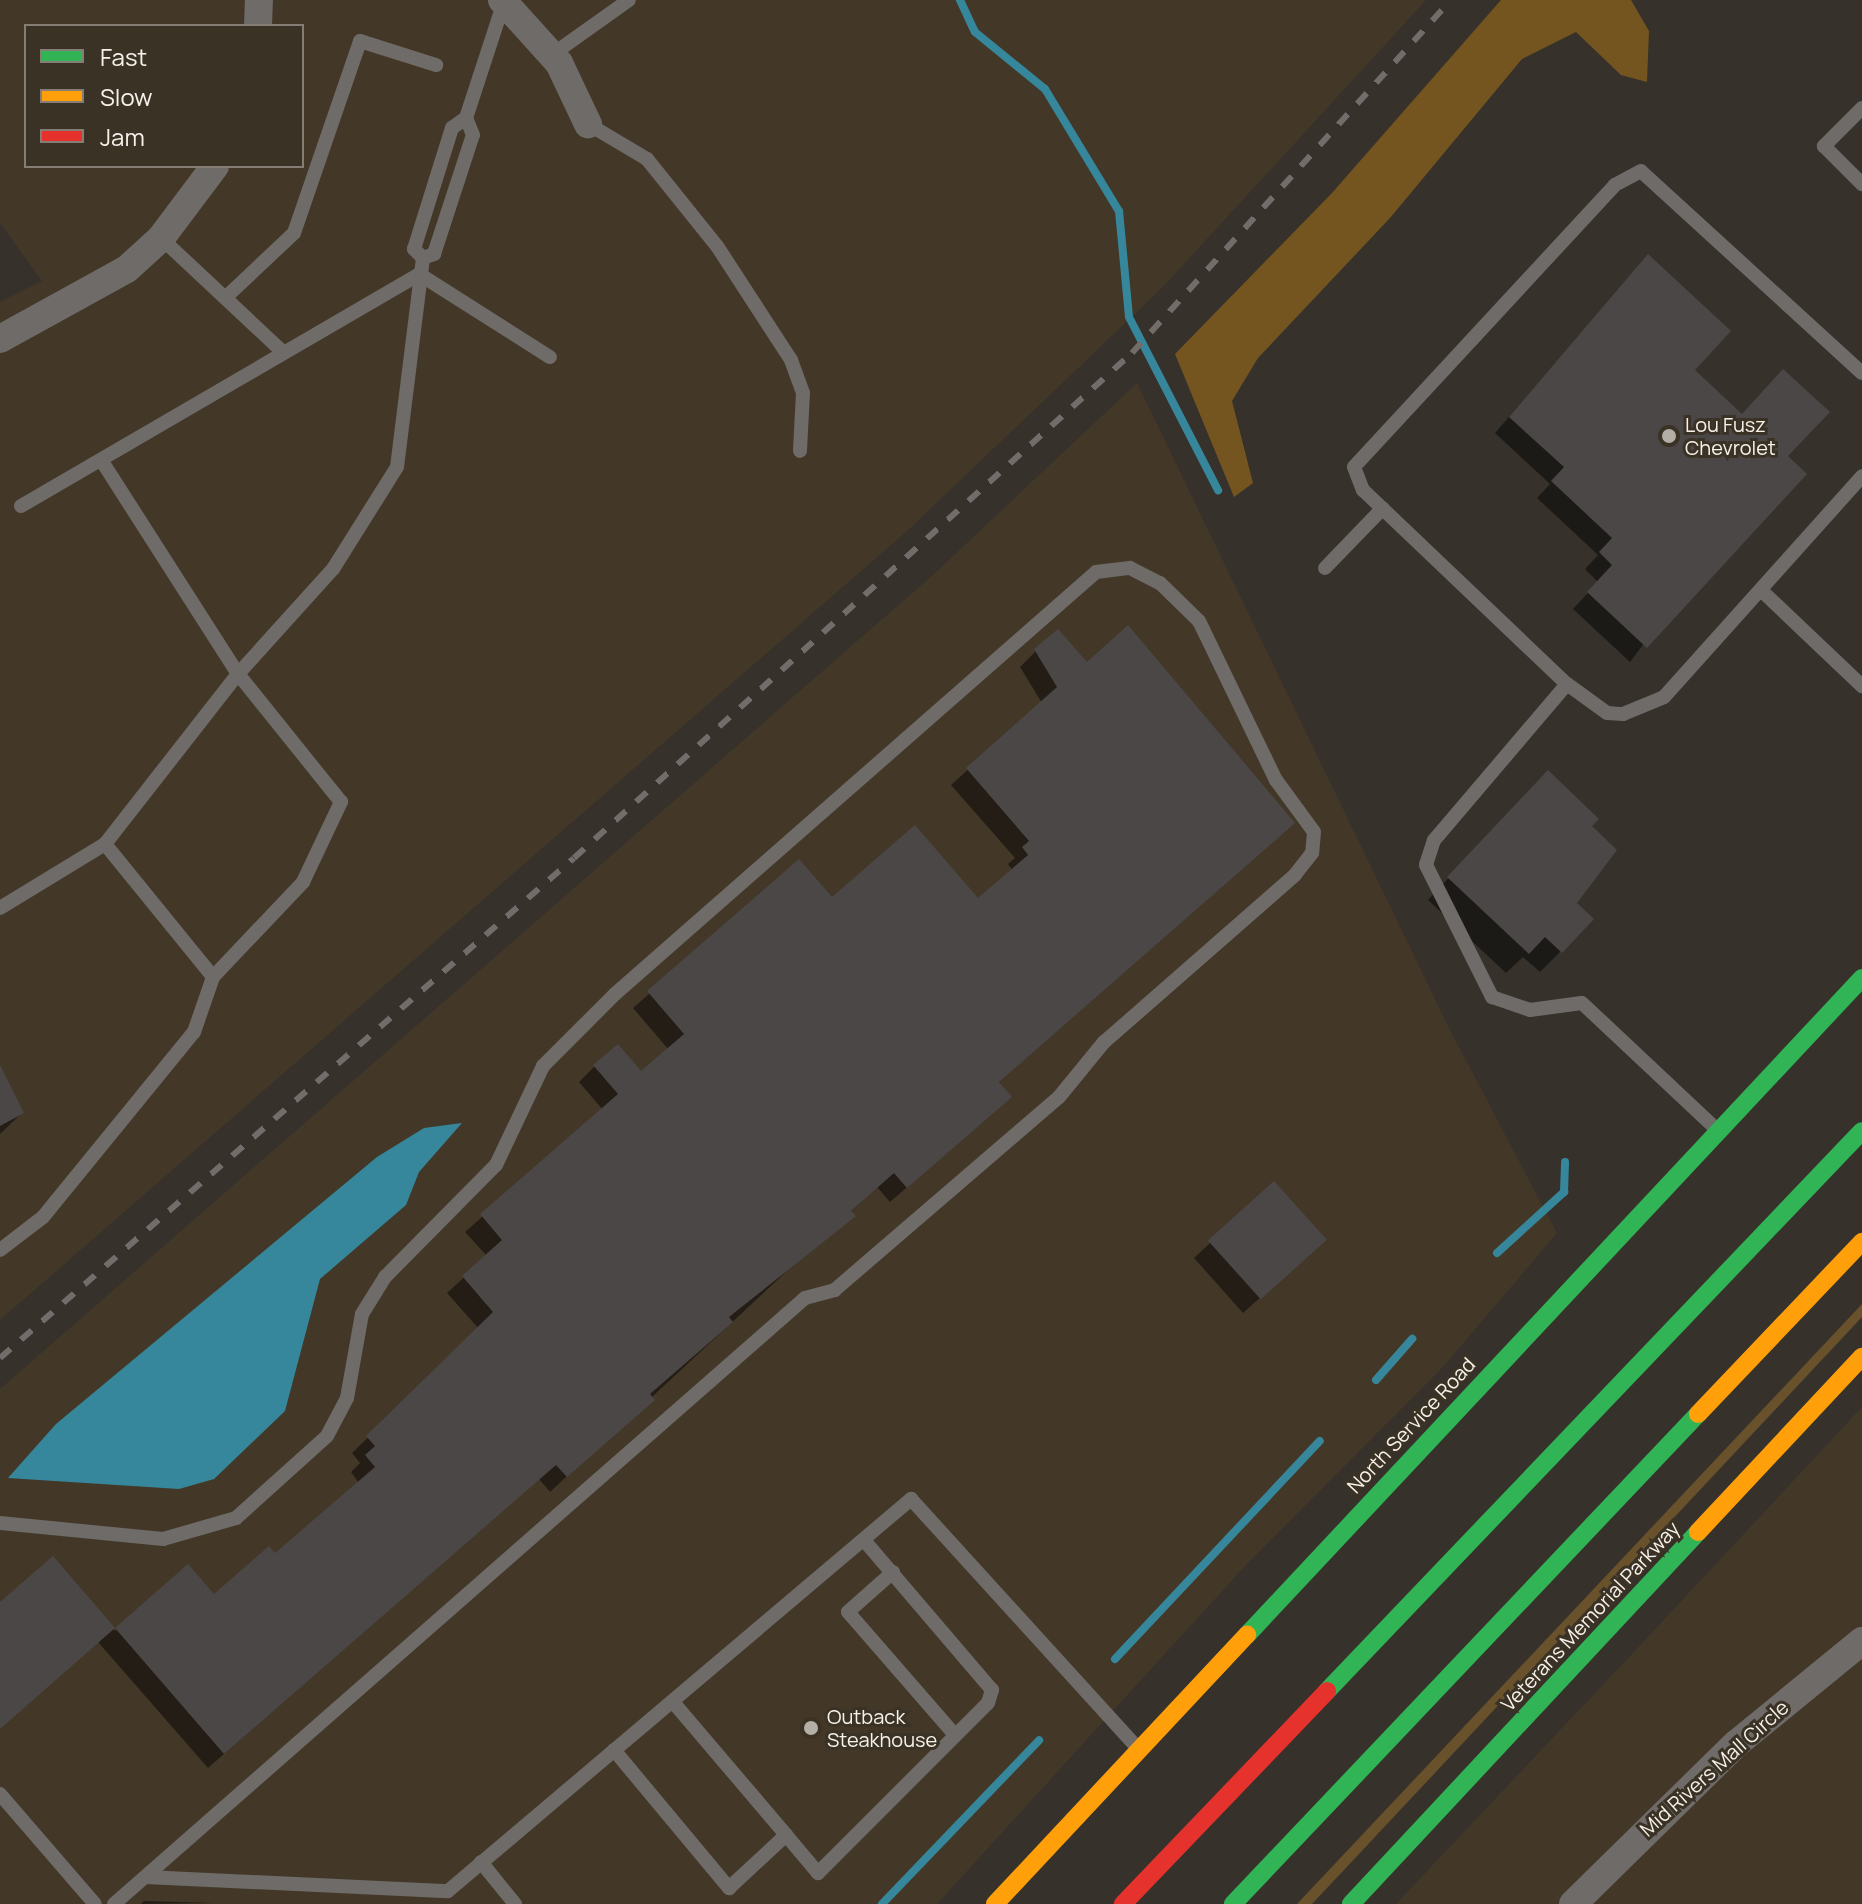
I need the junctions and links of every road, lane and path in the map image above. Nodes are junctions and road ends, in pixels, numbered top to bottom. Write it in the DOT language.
graph roads {
  1 [pos="259,0"];
  2 [pos="629,0"];
  3 [pos="503,1"];
  4 [pos="258,24"];
  5 [pos="553,54"];
  6 [pos="436,65"];
  7 [pos="1862,108"];
  8 [pos="466,118"];
  9 [pos="588,124"];
  10 [pos="214,168"];
  11 [pos="1862,184"];
  12 [pos="161,238"];
  13 [pos="423,258"];
  14 [pos="419,274"];
  15 [pos="225,298"];
  16 [pos="0,339"];
  17 [pos="284,353"];
  18 [pos="550,357"];
  19 [pos="1862,373"];
  20 [pos="800,451"];
  21 [pos="101,460"];
  22 [pos="1862,476"];
  23 [pos="21,506"];
  24 [pos="1383,508"];
  25 [pos="1325,568"];
  26 [pos="1763,592"];
  27 [pos="238,674"];
  28 [pos="1567,684"];
  29 [pos="1862,686"];
  30 [pos="105,844"];
  31 [pos="0,908"];
  32 [pos="213,977"];
  33 [pos="1862,978"];
  34 [pos="1718,1131"];
  35 [pos="1862,1131"];
  36 [pos="1862,1242"];
  37 [pos="0,1250"];
  38 [pos="1862,1357"];
  39 [pos="0,1523"];
  40 [pos="864,1540"];
  41 [pos="893,1572"];
  42 [pos="1859,1651"];
  43 [pos="673,1702"];
  44 [pos="954,1734"];
  45 [pos="1139,1749"];
  46 [pos="614,1750"];
  47 [pos="0,1794"];
  48 [pos="786,1835"];
  49 [pos="481,1862"];
  50 [pos="1386,1866"];
  51 [pos="146,1877"];
  52 [pos="729,1888"];
  53 [pos="95,1904"];
  54 [pos="114,1904"];
  55 [pos="515,1904"];
  56 [pos="728,1904"];
  57 [pos="995,1904"];
  58 [pos="1123,1904"];
  59 [pos="1233,1904"];
  60 [pos="1351,1904"];
  61 [pos="1376,1904"];
  62 [pos="1573,1904"];
  1 -- 4 [label="street"];
  2 -- 5 [label="lane"];
  3 -- 5 [label="street"];
  3 -- 8 [label="lane"];
  5 -- 9 [label="street"];
  6 -- 15 [label="lane"];
  7 -- 11 [label="lane"];
  8 -- 13 [label="lane"];
  8 -- 13 [label="lane"];
  9 -- 20 [label="lane"];
  10 -- 12 [label="street"];
  12 -- 15 [label="lane"];
  12 -- 16 [label="street"];
  13 -- 14 [label="lane"];
  14 -- 17 [label="lane"];
  14 -- 18 [label="lane"];
  14 -- 27 [label="lane"];
  15 -- 17 [label="lane"];
  17 -- 21 [label="lane"];
  19 -- 24 [label="lane"];
  21 -- 23 [label="lane"];
  21 -- 27 [label="lane"];
  22 -- 26 [label="lane"];
  24 -- 25 [label="lane"];
  24 -- 28 [label="lane"];
  26 -- 28 [label="lane"];
  26 -- 29 [label="lane"];
  27 -- 30 [label="lane"];
  27 -- 32 [label="lane"];
  28 -- 34 [label="lane"];
  30 -- 31 [label="lane"];
  30 -- 32 [label="lane"];
  32 -- 37 [label="lane"];
  33 -- 34 [label="main road, North Service Road"];
  34 -- 45 [label="main road, North Service Road"];
  35 -- 58 [label="main road"];
  36 -- 59 [label="main road"];
  38 -- 50 [label="main road, Veterans Memorial Parkway"];
  39 -- 51 [label="lane"];
  40 -- 41 [label="lane"];
  40 -- 43 [label="lane"];
  40 -- 45 [label="lane"];
  41 -- 44 [label="lane"];
  41 -- 44 [label="lane"];
  42 -- 62 [label="street, Mid Rivers Mall Circle"];
  43 -- 46 [label="lane"];
  43 -- 48 [label="lane"];
  44 -- 48 [label="lane"];
  45 -- 57 [label="main road, North Service Road"];
  46 -- 49 [label="lane"];
  46 -- 52 [label="lane"];
  47 -- 53 [label="lane"];
  48 -- 52 [label="lane"];
  49 -- 51 [label="lane"];
  49 -- 55 [label="lane"];
  50 -- 60 [label="main road, Veterans Memorial Parkway"];
  50 -- 61 [label="street"];
  51 -- 54 [label="lane"];
  52 -- 56 [label="lane"];
}
